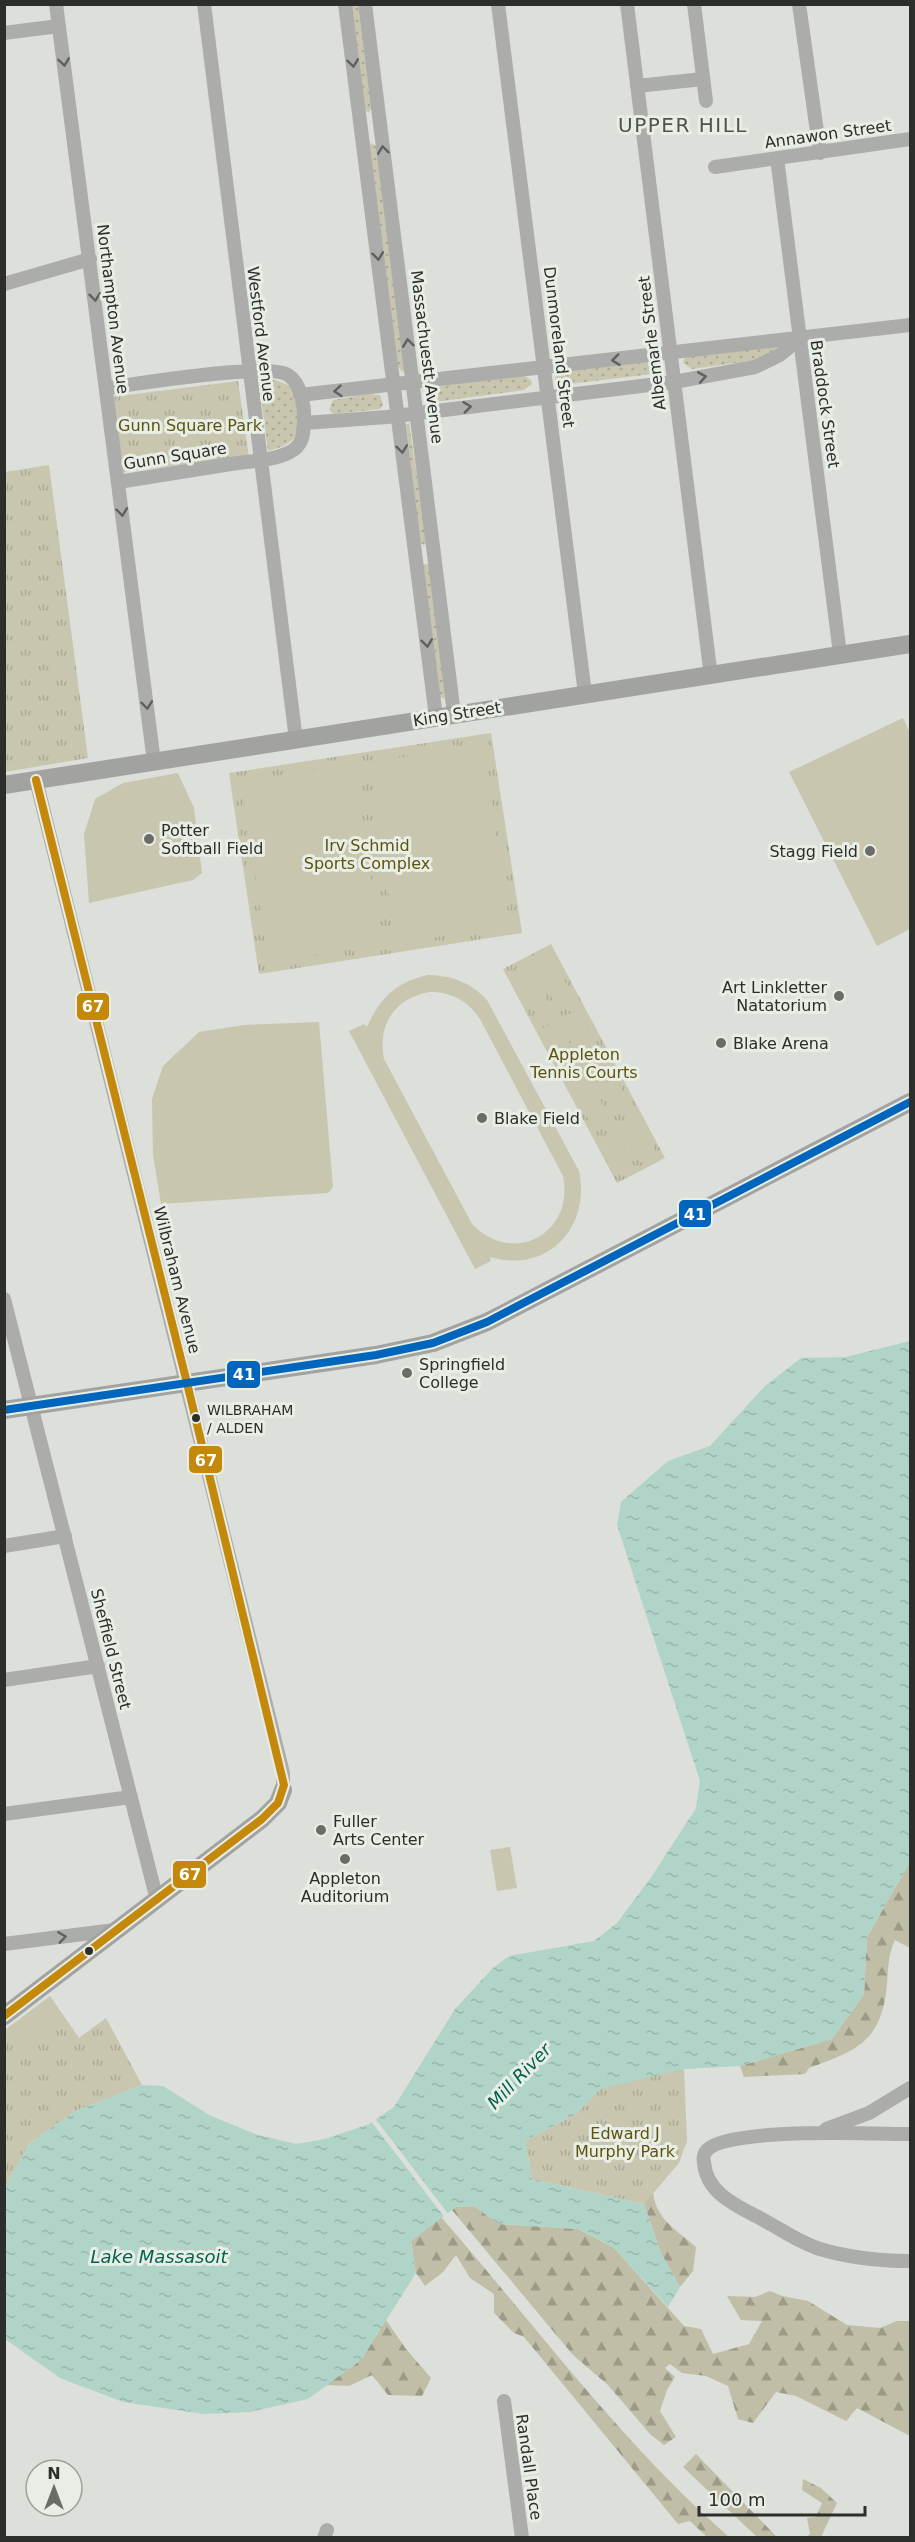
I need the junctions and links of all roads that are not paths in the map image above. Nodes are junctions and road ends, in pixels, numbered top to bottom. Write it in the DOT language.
graph roads {
  1 [pos="56,4"];
  2 [pos="204,4"];
  3 [pos="345,4"];
  4 [pos="365,4"];
  5 [pos="498,4"];
  6 [pos="627,4"];
  7 [pos="694,4"];
  8 [pos="800,4"];
  9 [pos="59,26"];
  10 [pos="4,33"];
  11 [pos="703,79"];
  12 [pos="637,86"];
  13 [pos="706,101"];
  14 [pos="380,128"];
  15 [pos="362,130"];
  16 [pos="910,139"];
  17 [pos="820,153"];
  18 [pos="777,158"];
  19 [pos="716,166"];
  20 [pos="90,259"];
  21 [pos="4,284"];
  22 [pos="910,325"];
  23 [pos="799,339"];
  24 [pos="671,353"];
  25 [pos="545,368"];
  26 [pos="250,371"];
  27 [pos="674,382"];
  28 [pos="413,383"];
  29 [pos="394,385"];
  30 [pos="106,388"];
  31 [pos="300,395"];
  32 [pos="549,397"];
  33 [pos="417,413"];
  34 [pos="398,415"];
  35 [pos="304,423"];
  36 [pos="261,460"];
  37 [pos="118,482"];
  38 [pos="434,553"];
  39 [pos="416,555"];
  40 [pos="910,644"];
  41 [pos="840,654"];
  42 [pos="711,677"];
  43 [pos="585,694"];
  44 [pos="445,716"];
  45 [pos="296,740"];
  46 [pos="154,762"];
  47 [pos="36,780"];
  48 [pos="4,785"];
  49 [pos="910,1102"];
  50 [pos="4,1299"];
  51 [pos="187,1383"];
  52 [pos="32,1406"];
  53 [pos="4,1410"];
  54 [pos="65,1536"];
  55 [pos="4,1546"];
  56 [pos="98,1666"];
  57 [pos="4,1680"];
  58 [pos="284,1790"];
  59 [pos="131,1797"];
  60 [pos="4,1814"];
  61 [pos="157,1900"];
  62 [pos="119,1929"];
  63 [pos="4,1944"];
  64 [pos="4,2016"];
  65 [pos="910,2088"];
  66 [pos="800,2134"];
  67 [pos="910,2134"];
  68 [pos="910,2261"];
  69 [pos="504,2401"];
  70 [pos="522,2538"];
  1 -- 9 [label="street, Northampton Avenue"];
  2 -- 26 [label="street, Westford Avenue"];
  3 -- 15 [label="street, one-way"];
  4 -- 14 [label="street, Massachuestt Avenue"];
  5 -- 25 [label="street, Dunmoreland Street"];
  6 -- 12 [label="street, Albemarle Street"];
  7 -- 11 [label="street"];
  8 -- 17 [label="street"];
  9 -- 10 [label="street"];
  9 -- 20 [label="street, Northampton Avenue, one-way"];
  11 -- 12 [label="street"];
  11 -- 13 [label="street"];
  12 -- 24 [label="street, Albemarle Street"];
  14 -- 15 [label="street"];
  28 -- 14 [label="street, Massachuestt Avenue, one-way"];
  15 -- 29 [label="street, one-way"];
  16 -- 17 [label="street, Annawon Street"];
  17 -- 18 [label="street, Annawon Street"];
  18 -- 19 [label="street, Annawon Street"];
  18 -- 23 [label="street, Braddock Street"];
  20 -- 21 [label="street"];
  20 -- 30 [label="street, Northampton Avenue, one-way"];
  22 -- 23 [label="street"];
  23 -- 24 [label="street"];
  27 -- 23 [label="street, one-way"];
  23 -- 41 [label="street, Braddock Street"];
  24 -- 25 [label="street, one-way"];
  24 -- 27 [label="street, Albemarle Street"];
  25 -- 28 [label="street"];
  25 -- 32 [label="street, Dunmoreland Street"];
  26 -- 30 [label="street"];
  26 -- 31 [label="street"];
  26 -- 36 [label="street, Westford Avenue"];
  27 -- 32 [label="street"];
  27 -- 42 [label="street, Albemarle Street"];
  28 -- 29 [label="street"];
  28 -- 33 [label="street, Massachuestt Avenue"];
  29 -- 31 [label="street, one-way"];
  29 -- 34 [label="street"];
  30 -- 37 [label="street, Northampton Avenue"];
  31 -- 35 [label="street"];
  33 -- 32 [label="street, one-way"];
  32 -- 43 [label="street, Dunmoreland Street"];
  33 -- 34 [label="street"];
  33 -- 38 [label="street, Massachuestt Avenue"];
  34 -- 35 [label="street"];
  34 -- 39 [label="street, one-way"];
  35 -- 36 [label="street, Gunn Square"];
  36 -- 37 [label="street, Gunn Square"];
  36 -- 45 [label="street, Westford Avenue"];
  37 -- 46 [label="street, Northampton Avenue, one-way"];
  38 -- 39 [label="street"];
  38 -- 44 [label="street, Massachuestt Avenue"];
  39 -- 44 [label="street, one-way"];
  40 -- 41 [label="street, King Street"];
  41 -- 42 [label="street, King Street"];
  42 -- 43 [label="street, King Street"];
  43 -- 44 [label="street, King Street"];
  44 -- 45 [label="street, King Street"];
  45 -- 46 [label="street, King Street"];
  46 -- 47 [label="street, King Street"];
  47 -- 48 [label="street, King Street"];
  47 -- 51 [label="street, Wilbraham Avenue"];
  49 -- 51 [label="street"];
  50 -- 52 [label="street, Sheffield Street"];
  51 -- 52 [label="street"];
  51 -- 58 [label="street, Wilbraham Avenue"];
  52 -- 53 [label="street"];
  52 -- 54 [label="street, Sheffield Street"];
  54 -- 55 [label="street"];
  54 -- 56 [label="street, Sheffield Street"];
  56 -- 57 [label="street"];
  56 -- 59 [label="street, Sheffield Street"];
  58 -- 61 [label="street"];
  59 -- 60 [label="street"];
  59 -- 61 [label="street, Sheffield Street"];
  61 -- 62 [label="street"];
  63 -- 62 [label="street, one-way"];
  62 -- 64 [label="street"];
  65 -- 66 [label="street"];
  66 -- 67 [label="street"];
  66 -- 68 [label="street"];
  69 -- 70 [label="street, Randall Place"];
}
